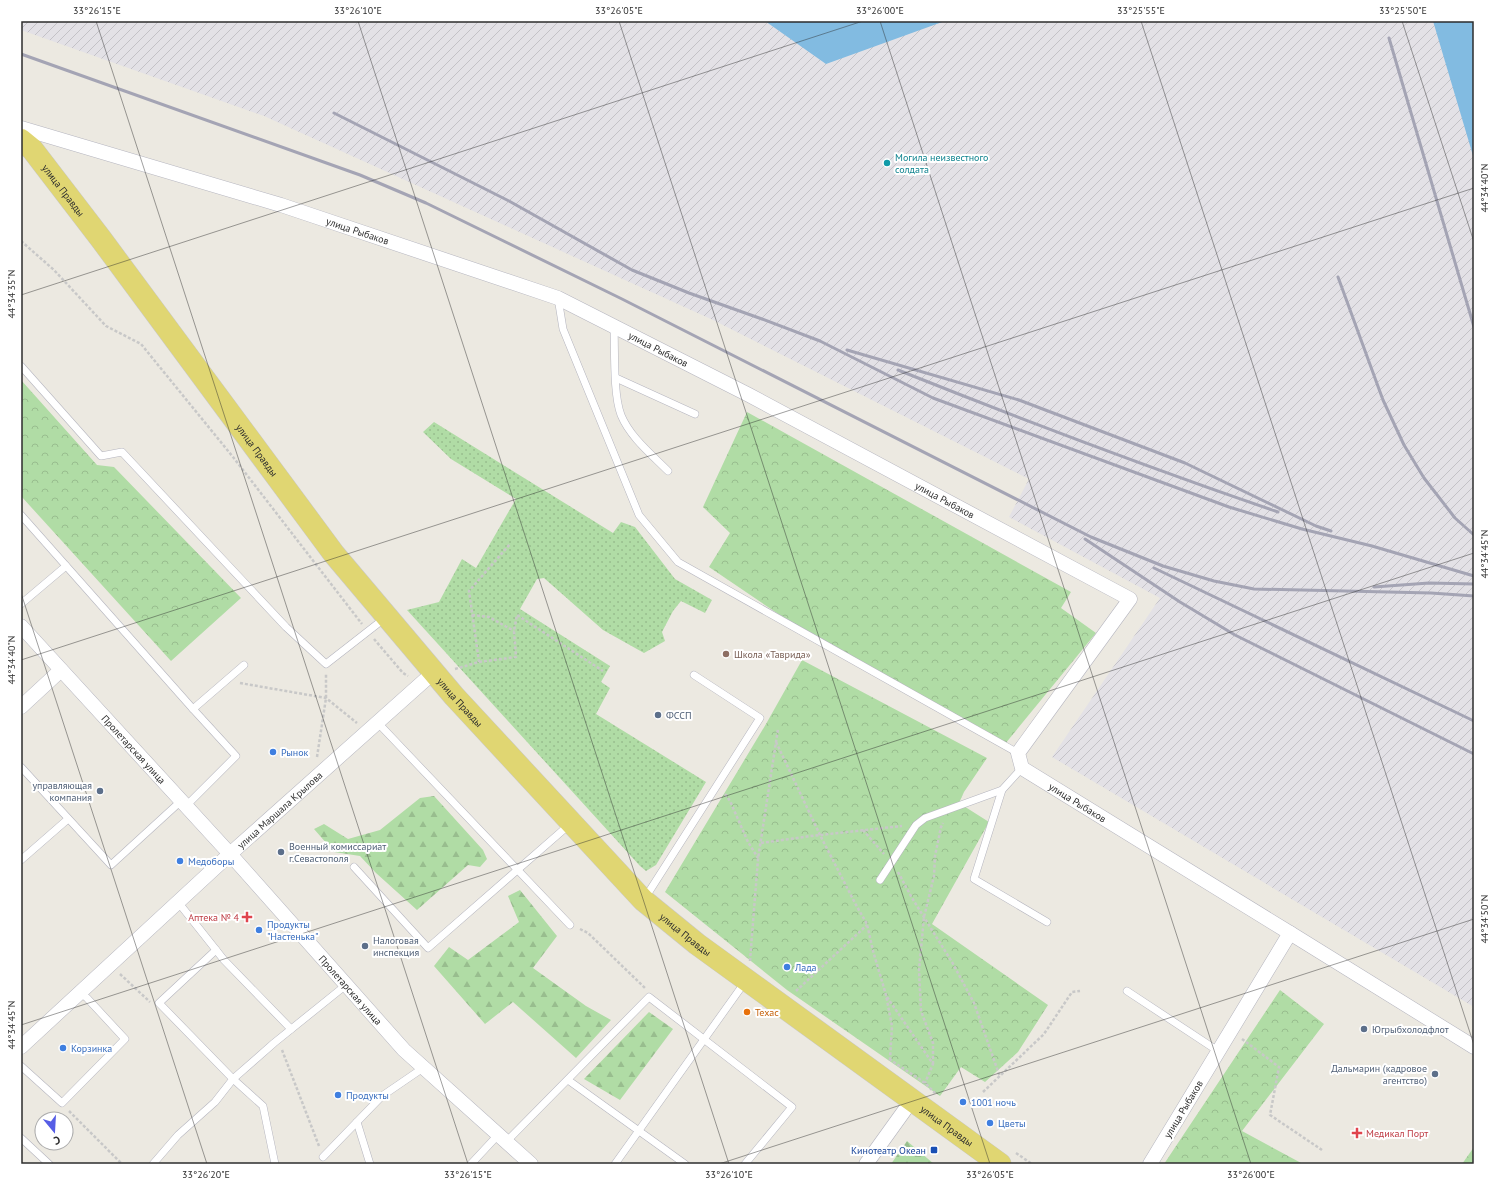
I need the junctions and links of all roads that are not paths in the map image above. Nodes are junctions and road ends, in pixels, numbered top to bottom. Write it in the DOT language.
graph roads {
  1 [pos="21,128"];
  2 [pos="21,140"];
  3 [pos="558,298"];
  4 [pos="614,326"];
  5 [pos="21,366"];
  6 [pos="616,378"];
  7 [pos="695,414"];
  8 [pos="668,471"];
  9 [pos="21,515"];
  10 [pos="66,566"];
  11 [pos="21,604"];
  12 [pos="387,617"];
  13 [pos="21,626"];
  14 [pos="244,664"];
  15 [pos="61,670"];
  16 [pos="444,671"];
  17 [pos="694,675"];
  18 [pos="21,707"];
  19 [pos="193,708"];
  20 [pos="373,728"];
  21 [pos="1018,753"];
  22 [pos="21,767"];
  23 [pos="1022,768"];
  24 [pos="1002,790"];
  25 [pos="183,803"];
  26 [pos="68,819"];
  27 [pos="572,823"];
  28 [pos="230,854"];
  29 [pos="21,860"];
  30 [pos="354,867"];
  31 [pos="518,870"];
  32 [pos="880,880"];
  33 [pos="643,900"];
  34 [pos="178,902"];
  35 [pos="1047,922"];
  36 [pos="570,925"];
  37 [pos="1290,933"];
  38 [pos="216,950"];
  39 [pos="748,971"];
  40 [pos="346,985"];
  41 [pos="1128,991"];
  42 [pos="80,993"];
  43 [pos="291,1029"];
  44 [pos="704,1039"];
  45 [pos="21,1047"];
  46 [pos="1474,1047"];
  47 [pos="1218,1051"];
  48 [pos="21,1066"];
  49 [pos="423,1068"];
  50 [pos="233,1079"];
  51 [pos="568,1080"];
  52 [pos="912,1100"];
  53 [pos="357,1122"];
  54 [pos="639,1131"];
  55 [pos="21,1138"];
  56 [pos="502,1138"];
  57 [pos="323,1158"];
  58 [pos="49,1164"];
  59 [pos="153,1164"];
  60 [pos="275,1164"];
  61 [pos="370,1164"];
  62 [pos="470,1164"];
  63 [pos="531,1164"];
  64 [pos="615,1164"];
  65 [pos="685,1164"];
  66 [pos="745,1164"];
  67 [pos="866,1164"];
  68 [pos="1000,1164"];
  69 [pos="1150,1164"];
  1 -- 3 [label="street, улица Рыбаков"];
  2 -- 12 [label="main road, улица Правды"];
  3 -- 4 [label="street, улица Рыбаков"];
  3 -- 21 [label="lane"];
  4 -- 6 [label="lane"];
  4 -- 21 [label="street, улица Рыбаков"];
  5 -- 12 [label="lane"];
  6 -- 7 [label="lane"];
  6 -- 8 [label="lane"];
  9 -- 10 [label="lane"];
  10 -- 11 [label="lane"];
  10 -- 19 [label="lane"];
  12 -- 16 [label="main road, улица Правды"];
  13 -- 15 [label="street, Пролетарская улица"];
  14 -- 19 [label="lane"];
  15 -- 18 [label="street"];
  15 -- 25 [label="street, Пролетарская улица"];
  16 -- 20 [label="street, улица Маршала Крылова"];
  16 -- 27 [label="main road, улица Правды"];
  17 -- 33 [label="lane"];
  19 -- 25 [label="lane"];
  20 -- 28 [label="street, улица Маршала Крылова"];
  20 -- 31 [label="lane"];
  21 -- 23 [label="street"];
  22 -- 26 [label="lane"];
  23 -- 24 [label="lane"];
  23 -- 37 [label="street, улица Рыбаков"];
  24 -- 32 [label="lane"];
  24 -- 35 [label="lane"];
  25 -- 26 [label="lane"];
  25 -- 28 [label="street, Пролетарская улица"];
  26 -- 29 [label="lane"];
  27 -- 31 [label="lane"];
  27 -- 33 [label="main road, улица Правды"];
  28 -- 34 [label="street, улица Маршала Крылова"];
  28 -- 40 [label="street, Пролетарская улица"];
  30 -- 31 [label="lane"];
  31 -- 36 [label="lane"];
  33 -- 39 [label="main road, улица Правды"];
  34 -- 38 [label="lane"];
  34 -- 42 [label="street, улица Маршала Крылова"];
  37 -- 46 [label="street"];
  37 -- 47 [label="street, улица Рыбаков"];
  38 -- 43 [label="lane"];
  38 -- 50 [label="lane"];
  39 -- 44 [label="lane"];
  39 -- 52 [label="main road, улица Правды"];
  40 -- 43 [label="lane"];
  40 -- 49 [label="street, Пролетарская улица"];
  41 -- 47 [label="lane"];
  42 -- 45 [label="street, улица Маршала Крылова"];
  42 -- 48 [label="lane"];
  43 -- 50 [label="lane"];
  44 -- 51 [label="lane"];
  44 -- 54 [label="lane"];
  44 -- 66 [label="lane"];
  47 -- 69 [label="street, улица Рыбаков"];
  49 -- 53 [label="lane"];
  49 -- 56 [label="street, Пролетарская улица"];
  50 -- 59 [label="lane"];
  50 -- 60 [label="lane"];
  51 -- 54 [label="lane"];
  51 -- 56 [label="lane"];
  52 -- 67 [label="street"];
  52 -- 68 [label="main road, улица Правды"];
  53 -- 57 [label="lane"];
  53 -- 61 [label="lane"];
  54 -- 64 [label="lane"];
  54 -- 65 [label="lane"];
  55 -- 58 [label="lane"];
  56 -- 62 [label="lane"];
  56 -- 63 [label="street, Пролетарская улица"];
}
